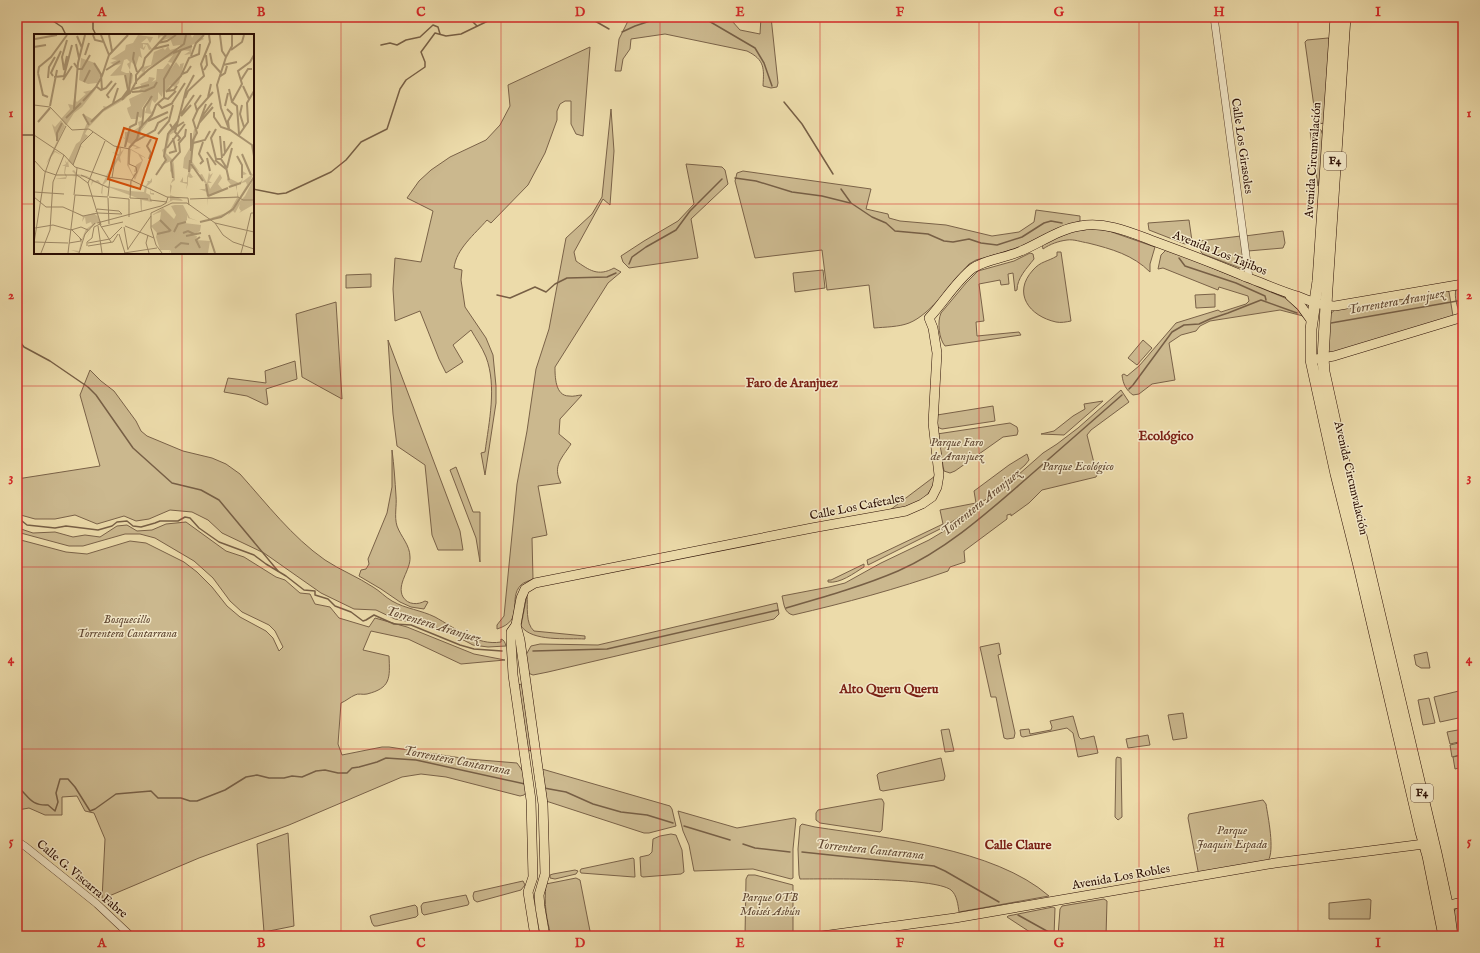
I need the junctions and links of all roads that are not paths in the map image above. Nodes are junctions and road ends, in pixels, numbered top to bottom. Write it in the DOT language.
graph roads {
  1 [pos="1214,17"];
  2 [pos="1336,17"];
  3 [pos="1345,17"];
  4 [pos="1143,236"];
  5 [pos="1249,278"];
  6 [pos="1463,284"];
  7 [pos="1288,294"];
  8 [pos="1314,303"];
  9 [pos="1326,305"];
  10 [pos="1463,317"];
  11 [pos="1311,320"];
  12 [pos="1323,358"];
  13 [pos="1311,360"];
  14 [pos="516,625"];
  15 [pos="17,841"];
  16 [pos="1424,844"];
  17 [pos="1463,902"];
  18 [pos="1443,906"];
  19 [pos="131,936"];
  20 [pos="535,936"];
  21 [pos="545,936"];
  22 [pos="822,936"];
  23 [pos="1444,936"];
  24 [pos="1452,936"];
  1 -- 5 [label="street, Calle Los Girasoles"];
  2 -- 8 [label="highway, Avenida Circunvalación / F4"];
  3 -- 9 [label="highway, Avenida Circunvalación / F4"];
  4 -- 5 [label="main road, Avenida Los Tajibos"];
  4 -- 14 [label="main road, Calle Los Cafetales"];
  5 -- 7 [label="main road, Avenida Los Tajibos"];
  6 -- 9 [label="main road, Avenida Los Tajibos"];
  7 -- 8 [label="main road, Avenida Los Tajibos"];
  7 -- 11 [label="main road, Avenida Los Tajibos"];
  8 -- 9 [label="main road, Avenida Los Tajibos"];
  8 -- 11 [label="highway, Avenida Circunvalación / F4"];
  9 -- 12 [label="highway, Avenida Circunvalación / F4"];
  10 -- 12 [label="main road"];
  11 -- 13 [label="highway, Avenida Circunvalación / F4"];
  12 -- 13 [label="main road"];
  12 -- 18 [label="highway, Avenida Circunvalación / F4"];
  13 -- 16 [label="highway, Avenida Circunvalación / F4"];
  14 -- 20 [label="main road"];
  14 -- 21 [label="main road"];
  15 -- 19 [label="street, Calle G. Viscarra Fabre"];
  16 -- 18 [label="highway, Avenida Circunvalación / F4"];
  16 -- 22 [label="main road, Avenida Los Robles"];
  17 -- 18 [label="main road"];
  18 -- 23 [label="highway, Avenida Circunvalación / F4"];
  18 -- 24 [label="highway, Avenida Circunvalación / F4"];
}
